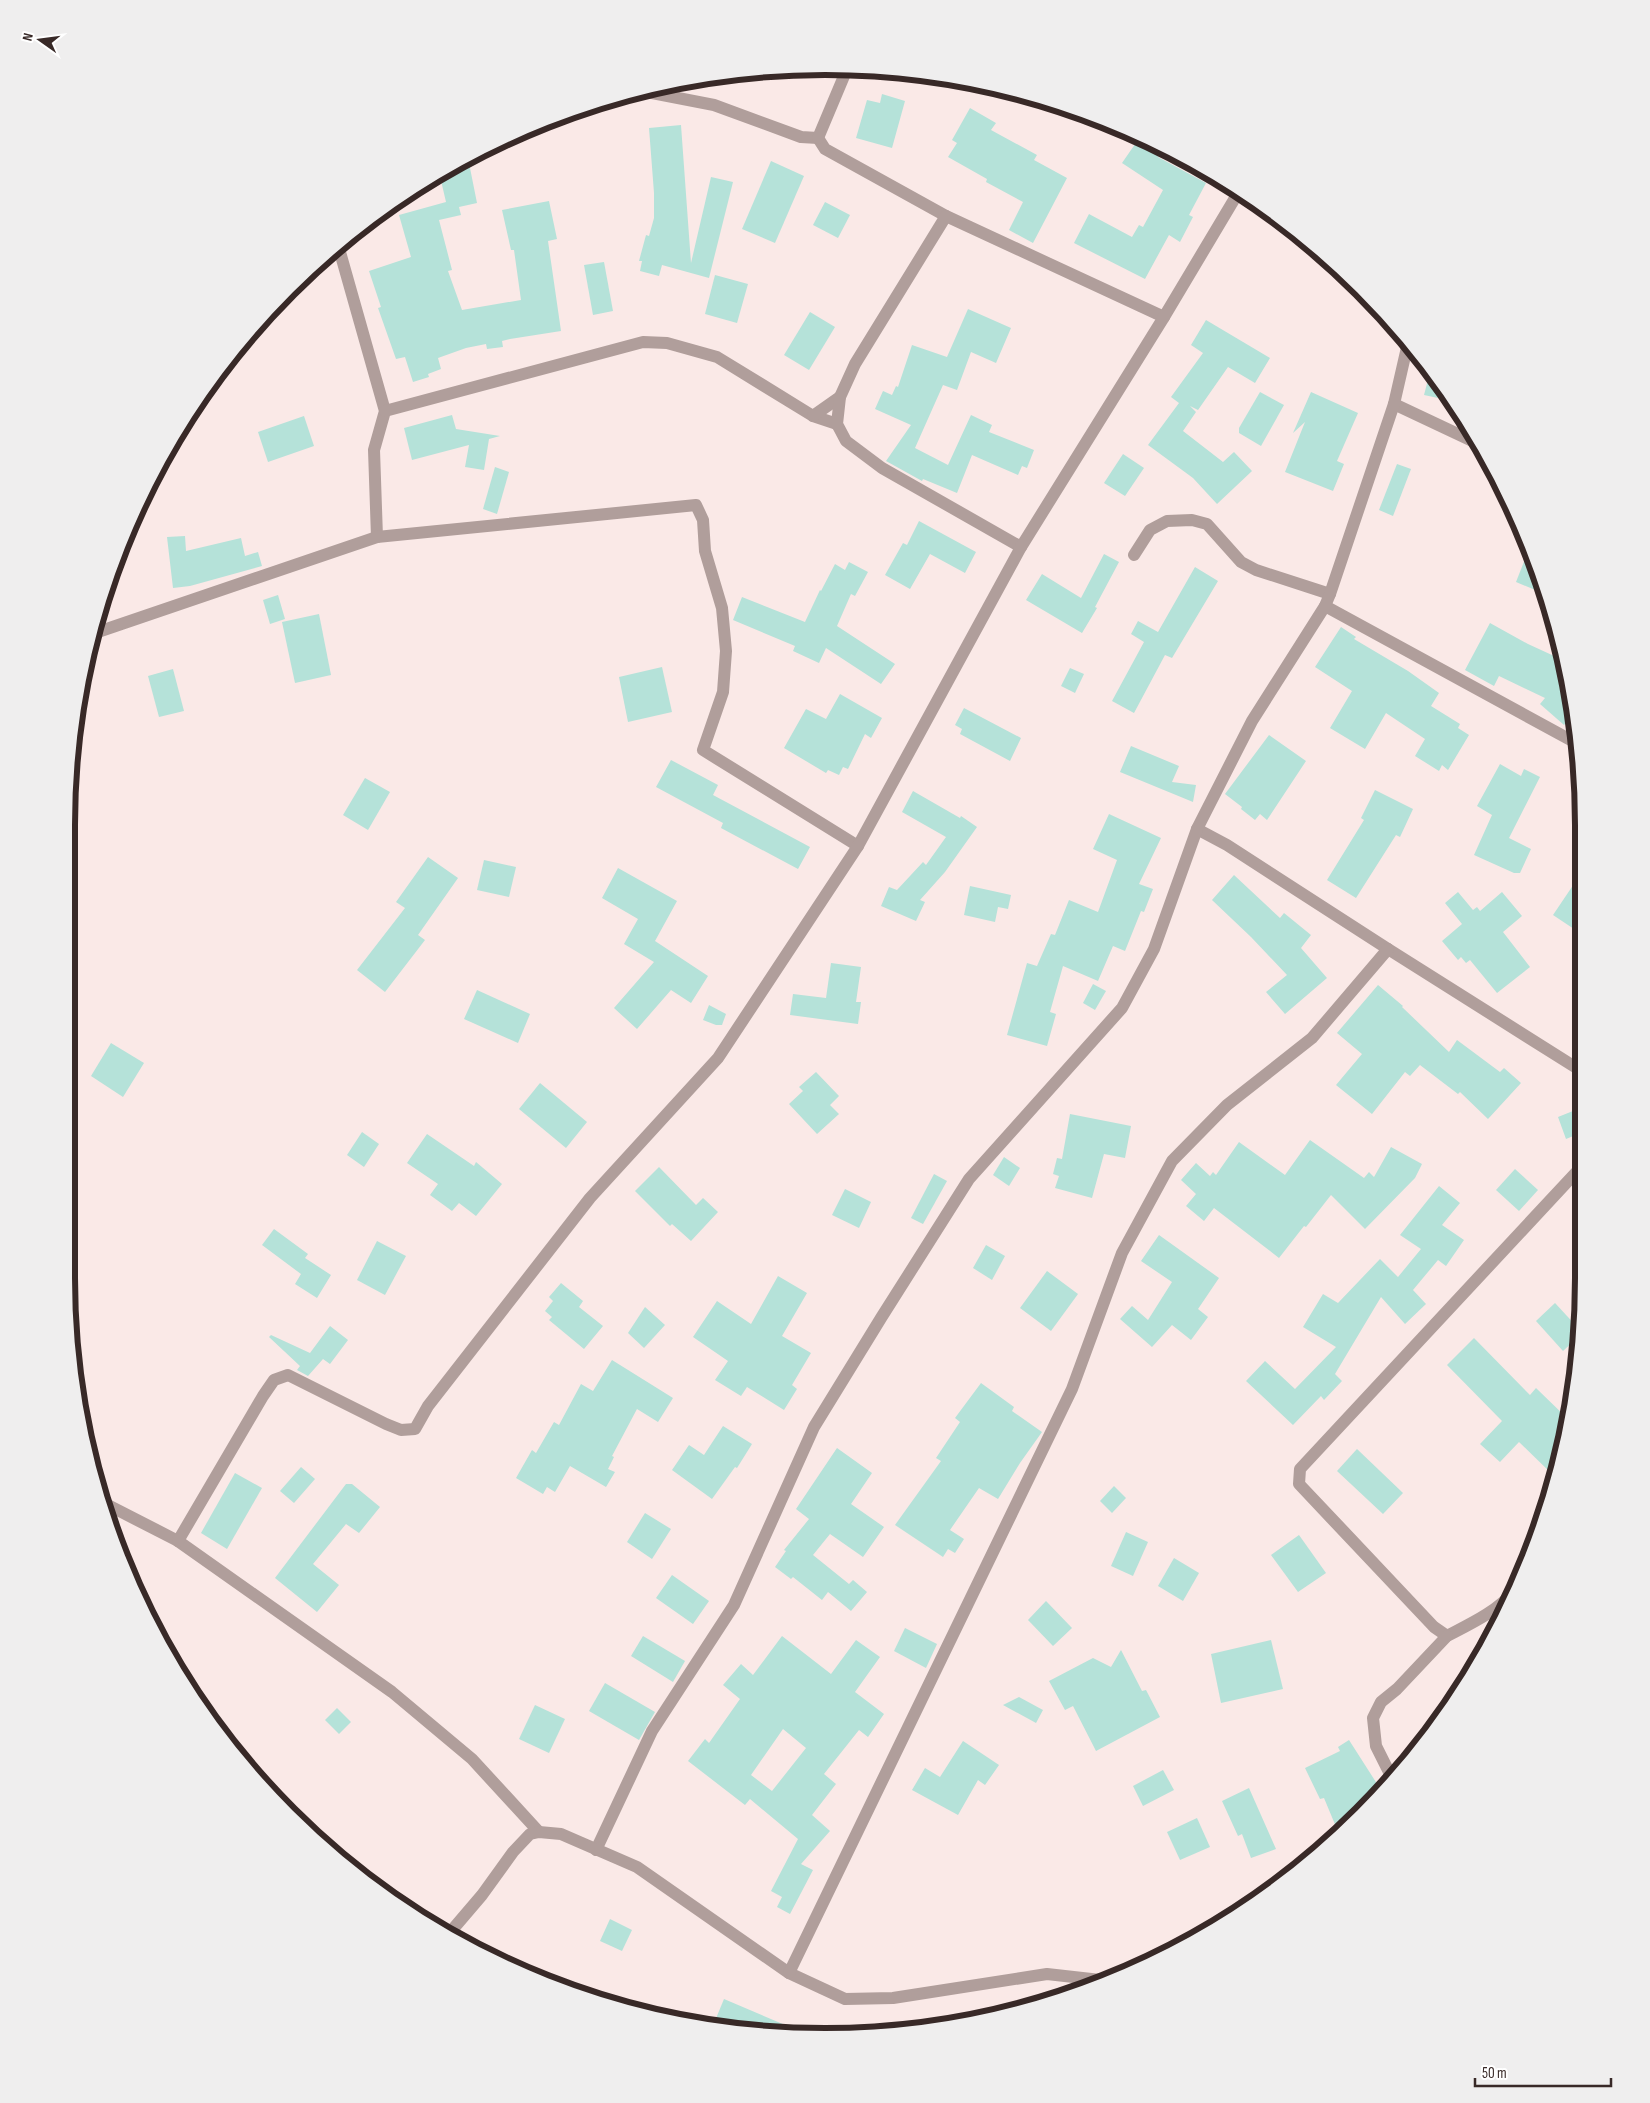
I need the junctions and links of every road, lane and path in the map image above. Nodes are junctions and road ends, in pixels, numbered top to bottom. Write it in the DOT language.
graph roads {
  1 [pos="844,76"];
  2 [pos="658,94"];
  3 [pos="818,138"];
  4 [pos="1236,197"];
  5 [pos="946,216"];
  6 [pos="340,253"];
  7 [pos="1164,317"];
  8 [pos="1406,351"];
  9 [pos="840,397"];
  10 [pos="1394,404"];
  11 [pos="386,411"];
  12 [pos="813,416"];
  13 [pos="837,424"];
  14 [pos="1468,438"];
  15 [pos="377,537"];
  16 [pos="1021,547"];
  17 [pos="1134,555"];
  18 [pos="1330,594"];
  19 [pos="1325,606"];
  20 [pos="101,631"];
  21 [pos="1570,740"];
  22 [pos="1197,829"];
  23 [pos="858,846"];
  24 [pos="1388,949"];
  25 [pos="1575,1067"];
  26 [pos="1575,1174"];
  27 [pos="111,1507"];
  28 [pos="178,1541"];
  29 [pos="1501,1602"];
  30 [pos="1447,1636"];
  31 [pos="1389,1773"];
  32 [pos="540,1832"];
  33 [pos="596,1850"];
  34 [pos="453,1929"];
  35 [pos="790,1973"];
  36 [pos="1091,1979"];
  1 -- 3 [label="street"];
  2 -- 3 [label="street"];
  3 -- 5 [label="street"];
  4 -- 7 [label="street"];
  5 -- 7 [label="street"];
  5 -- 9 [label="street"];
  6 -- 11 [label="street"];
  7 -- 16 [label="street"];
  8 -- 10 [label="street"];
  9 -- 12 [label="street"];
  9 -- 13 [label="street"];
  10 -- 14 [label="street"];
  10 -- 18 [label="street"];
  11 -- 12 [label="street"];
  11 -- 15 [label="street"];
  12 -- 13 [label="street"];
  13 -- 16 [label="street"];
  15 -- 20 [label="street"];
  15 -- 23 [label="street"];
  16 -- 23 [label="street"];
  17 -- 18 [label="street"];
  18 -- 19 [label="street"];
  19 -- 21 [label="street"];
  19 -- 22 [label="street"];
  22 -- 24 [label="street"];
  22 -- 33 [label="street"];
  23 -- 28 [label="street"];
  24 -- 25 [label="street"];
  24 -- 35 [label="street"];
  26 -- 30 [label="street"];
  27 -- 28 [label="street"];
  28 -- 32 [label="street"];
  29 -- 30 [label="street"];
  30 -- 31 [label="street"];
  32 -- 33 [label="street"];
  32 -- 34 [label="street"];
  33 -- 35 [label="street"];
  35 -- 36 [label="street"];
}
